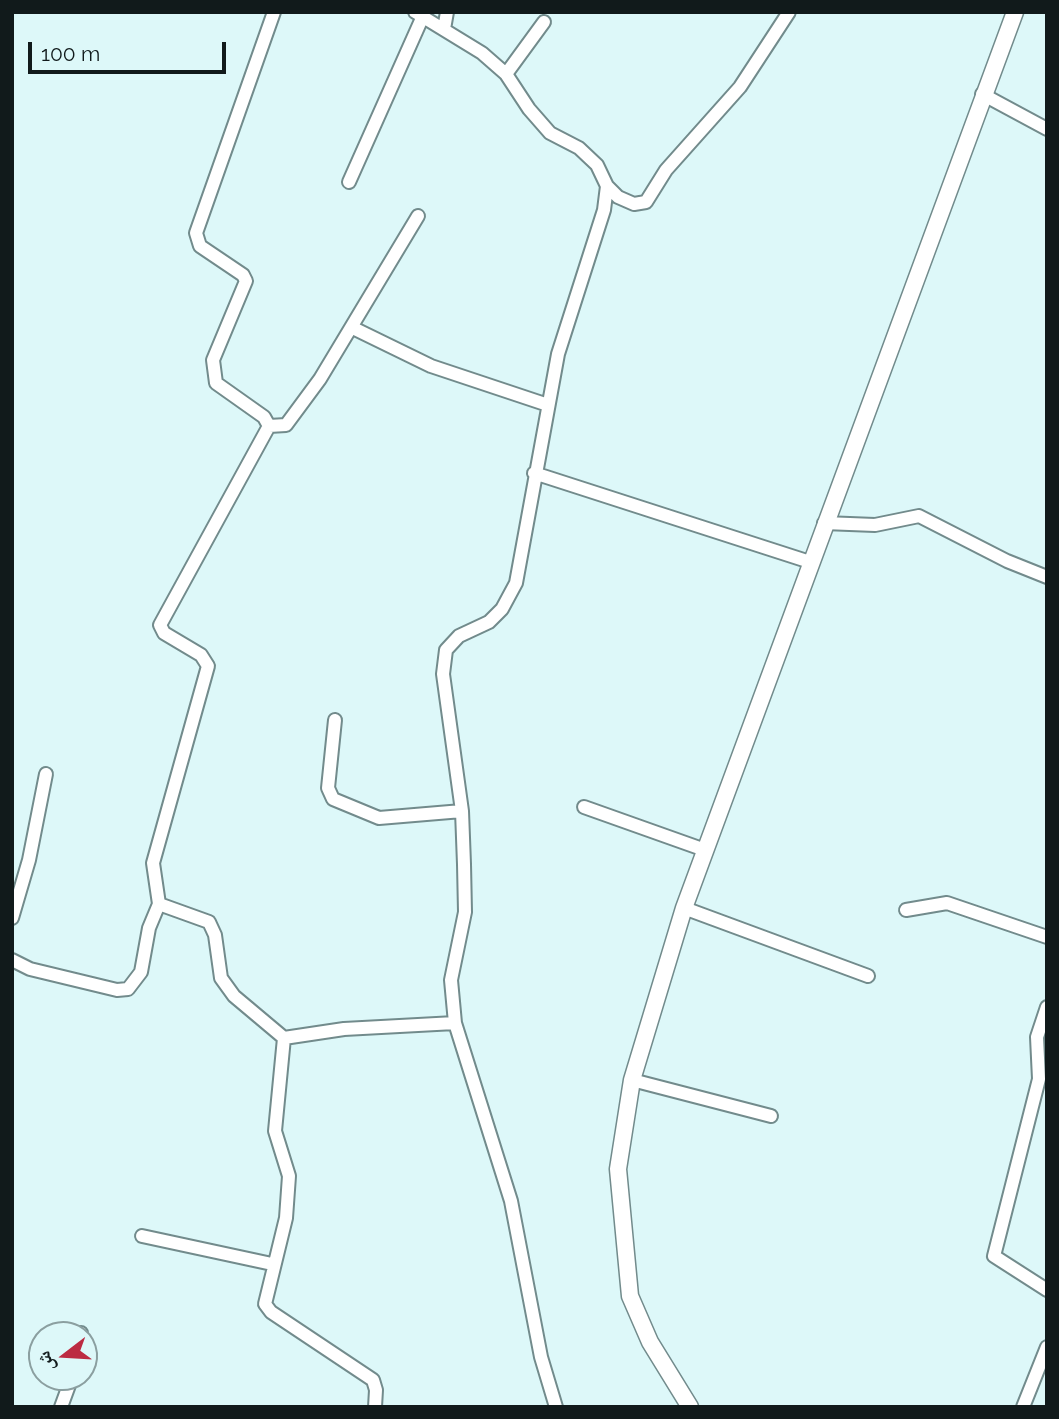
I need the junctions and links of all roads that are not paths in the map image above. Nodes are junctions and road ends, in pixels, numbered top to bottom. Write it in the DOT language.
graph roads {
  1 [pos="274,12"];
  2 [pos="447,12"];
  3 [pos="789,12"];
  4 [pos="1015,12"];
  5 [pos="419,14"];
  6 [pos="544,22"];
  7 [pos="444,29"];
  8 [pos="506,74"];
  9 [pos="982,94"];
  10 [pos="1047,129"];
  11 [pos="348,182"];
  12 [pos="607,186"];
  13 [pos="418,216"];
  14 [pos="353,328"];
  15 [pos="548,405"];
  16 [pos="269,426"];
  17 [pos="534,472"];
  18 [pos="824,523"];
  19 [pos="810,562"];
  20 [pos="1047,577"];
  21 [pos="335,720"];
  22 [pos="46,774"];
  23 [pos="584,807"];
  24 [pos="462,811"];
  25 [pos="705,850"];
  26 [pos="159,904"];
  27 [pos="684,908"];
  28 [pos="906,910"];
  29 [pos="12,918"];
  30 [pos="1047,937"];
  31 [pos="12,960"];
  32 [pos="868,976"];
  33 [pos="1047,1007"];
  34 [pos="455,1023"];
  35 [pos="284,1038"];
  36 [pos="632,1080"];
  37 [pos="771,1116"];
  38 [pos="142,1236"];
  39 [pos="272,1264"];
  40 [pos="1047,1290"];
  41 [pos="1047,1347"];
  42 [pos="375,1407"];
  43 [pos="556,1407"];
  44 [pos="690,1407"];
  45 [pos="1023,1407"];
  1 -- 16 [label="street"];
  2 -- 7 [label="street"];
  3 -- 12 [label="street"];
  4 -- 9 [label="street"];
  5 -- 7 [label="street"];
  5 -- 11 [label="street"];
  6 -- 8 [label="street"];
  7 -- 8 [label="street"];
  8 -- 12 [label="street"];
  9 -- 10 [label="street"];
  9 -- 18 [label="street"];
  12 -- 15 [label="street"];
  13 -- 14 [label="street"];
  14 -- 15 [label="street"];
  14 -- 16 [label="street"];
  15 -- 17 [label="street"];
  16 -- 26 [label="street"];
  17 -- 19 [label="street"];
  17 -- 24 [label="street"];
  18 -- 19 [label="street"];
  18 -- 20 [label="street"];
  19 -- 25 [label="street"];
  21 -- 24 [label="street"];
  22 -- 29 [label="street"];
  23 -- 25 [label="street"];
  24 -- 34 [label="street"];
  25 -- 27 [label="street"];
  26 -- 31 [label="street"];
  26 -- 35 [label="street"];
  27 -- 32 [label="street"];
  27 -- 36 [label="street"];
  28 -- 30 [label="street"];
  33 -- 40 [label="street"];
  34 -- 35 [label="street"];
  34 -- 43 [label="street"];
  35 -- 39 [label="street"];
  36 -- 37 [label="street"];
  36 -- 44 [label="street"];
  38 -- 39 [label="street"];
  39 -- 42 [label="street"];
  41 -- 45 [label="street"];
}
